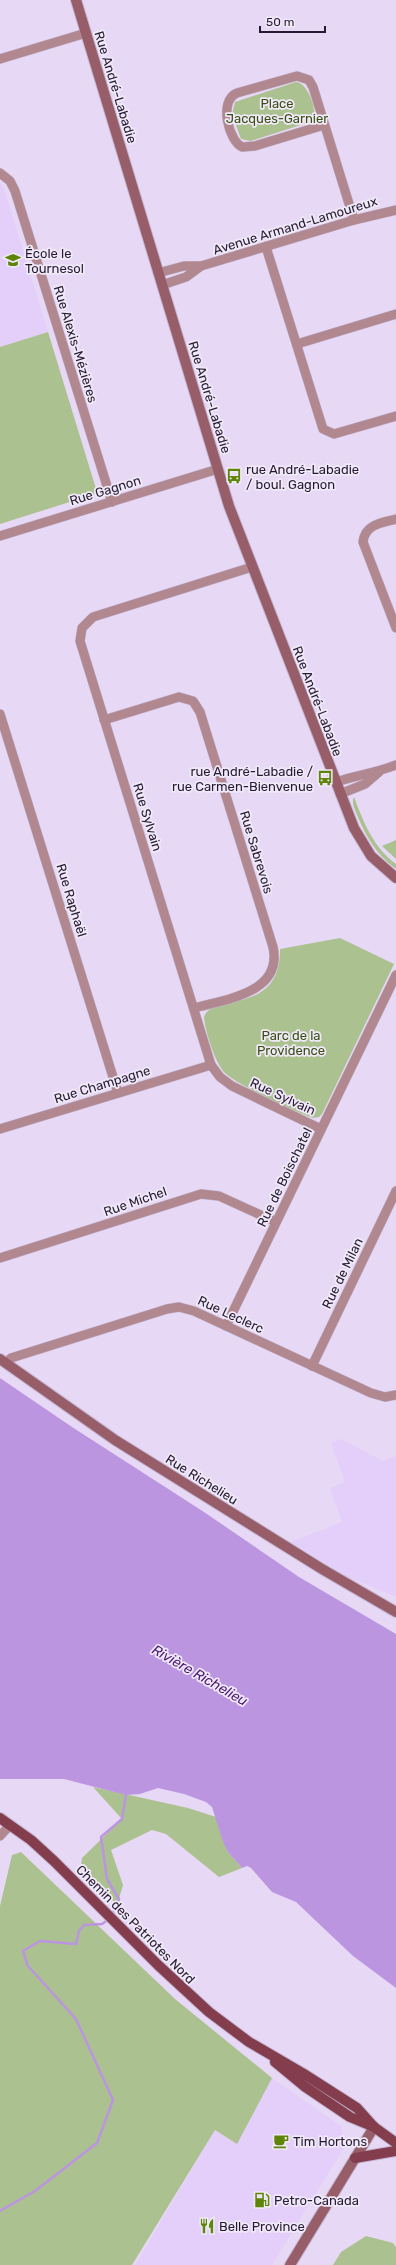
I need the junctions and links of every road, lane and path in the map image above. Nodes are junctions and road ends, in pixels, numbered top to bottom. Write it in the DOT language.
graph roads {
  1 [pos="76,0"];
  2 [pos="86,33"];
  3 [pos="0,59"];
  4 [pos="324,125"];
  5 [pos="1,174"];
  6 [pos="396,210"];
  7 [pos="354,220"];
  8 [pos="266,247"];
  9 [pos="201,266"];
  10 [pos="158,273"];
  11 [pos="162,285"];
  12 [pos="396,314"];
  13 [pos="297,344"];
  14 [pos="396,416"];
  15 [pos="218,469"];
  16 [pos="112,502"];
  17 [pos="396,519"];
  18 [pos="0,536"];
  19 [pos="252,567"];
  20 [pos="396,628"];
  21 [pos="0,714"];
  22 [pos="104,720"];
  23 [pos="396,765"];
  24 [pos="379,772"];
  25 [pos="336,782"];
  26 [pos="340,794"];
  27 [pos="396,878"];
  28 [pos="396,975"];
  29 [pos="393,990"];
  30 [pos="194,1008"];
  31 [pos="211,1065"];
  32 [pos="118,1093"];
  33 [pos="0,1129"];
  34 [pos="321,1129"];
  35 [pos="396,1191"];
  36 [pos="276,1222"];
  37 [pos="0,1258"];
  38 [pos="226,1326"];
  39 [pos="3,1361"];
  40 [pos="312,1366"];
  41 [pos="396,1395"];
  42 [pos="396,1612"];
  43 [pos="0,1818"];
  44 [pos="10,1825"];
  45 [pos="0,1836"];
  46 [pos="374,2127"];
  47 [pos="396,2143"];
  48 [pos="396,2151"];
  49 [pos="355,2158"];
  50 [pos="290,2265"];
  1 -- 2 [label="street, Rue André-Labadie"];
  2 -- 3 [label="street"];
  2 -- 10 [label="street, Rue André-Labadie"];
  4 -- 4 [label="street"];
  4 -- 7 [label="street"];
  5 -- 16 [label="street, Rue Alexis-Mézières"];
  6 -- 7 [label="street, Avenue Armand-Lamoureux"];
  7 -- 8 [label="street, Avenue Armand-Lamoureux"];
  8 -- 9 [label="street, Avenue Armand-Lamoureux"];
  8 -- 13 [label="street"];
  9 -- 10 [label="street, Avenue Armand-Lamoureux"];
  9 -- 11 [label="street, Avenue Armand-Lamoureux"];
  10 -- 11 [label="street, Rue André-Labadie"];
  11 -- 15 [label="street, Rue André-Labadie"];
  12 -- 13 [label="street"];
  13 -- 14 [label="street"];
  15 -- 16 [label="street, Rue Gagnon"];
  15 -- 19 [label="street, Rue André-Labadie"];
  16 -- 18 [label="street, Rue Gagnon"];
  17 -- 20 [label="street"];
  19 -- 22 [label="street, Rue Sylvain"];
  19 -- 25 [label="street, Rue André-Labadie"];
  21 -- 32 [label="street, Rue Raphaël"];
  22 -- 30 [label="street, Rue Sylvain"];
  22 -- 30 [label="street, Rue Sabrevois"];
  23 -- 24 [label="street"];
  24 -- 25 [label="street"];
  24 -- 26 [label="street"];
  25 -- 26 [label="street, Rue André-Labadie"];
  26 -- 27 [label="street, Rue André-Labadie"];
  28 -- 29 [label="street, Rue de Boischatel"];
  29 -- 34 [label="street, Rue de Boischatel"];
  30 -- 31 [label="street, Rue Sylvain"];
  31 -- 32 [label="street, Rue Champagne"];
  31 -- 34 [label="street, Rue Sylvain"];
  32 -- 33 [label="street, Rue Champagne"];
  34 -- 36 [label="street, Rue de Boischatel"];
  35 -- 40 [label="street, Rue de Milan"];
  36 -- 37 [label="street, Rue Michel"];
  36 -- 38 [label="street, Rue de Boischatel"];
  38 -- 39 [label="street, Rue Leclerc"];
  38 -- 40 [label="street, Rue Leclerc"];
  39 -- 42 [label="street, Rue Richelieu"];
  40 -- 41 [label="street, Rue Leclerc"];
  43 -- 44 [label="main road, Chemin des Patriotes Nord"];
  44 -- 45 [label="street"];
  44 -- 46 [label="main road, Chemin des Patriotes Nord"];
  46 -- 47 [label="main road, Chemin des Patriotes Nord"];
  46 -- 49 [label="street"];
  48 -- 49 [label="main road"];
  49 -- 50 [label="street"];
}
